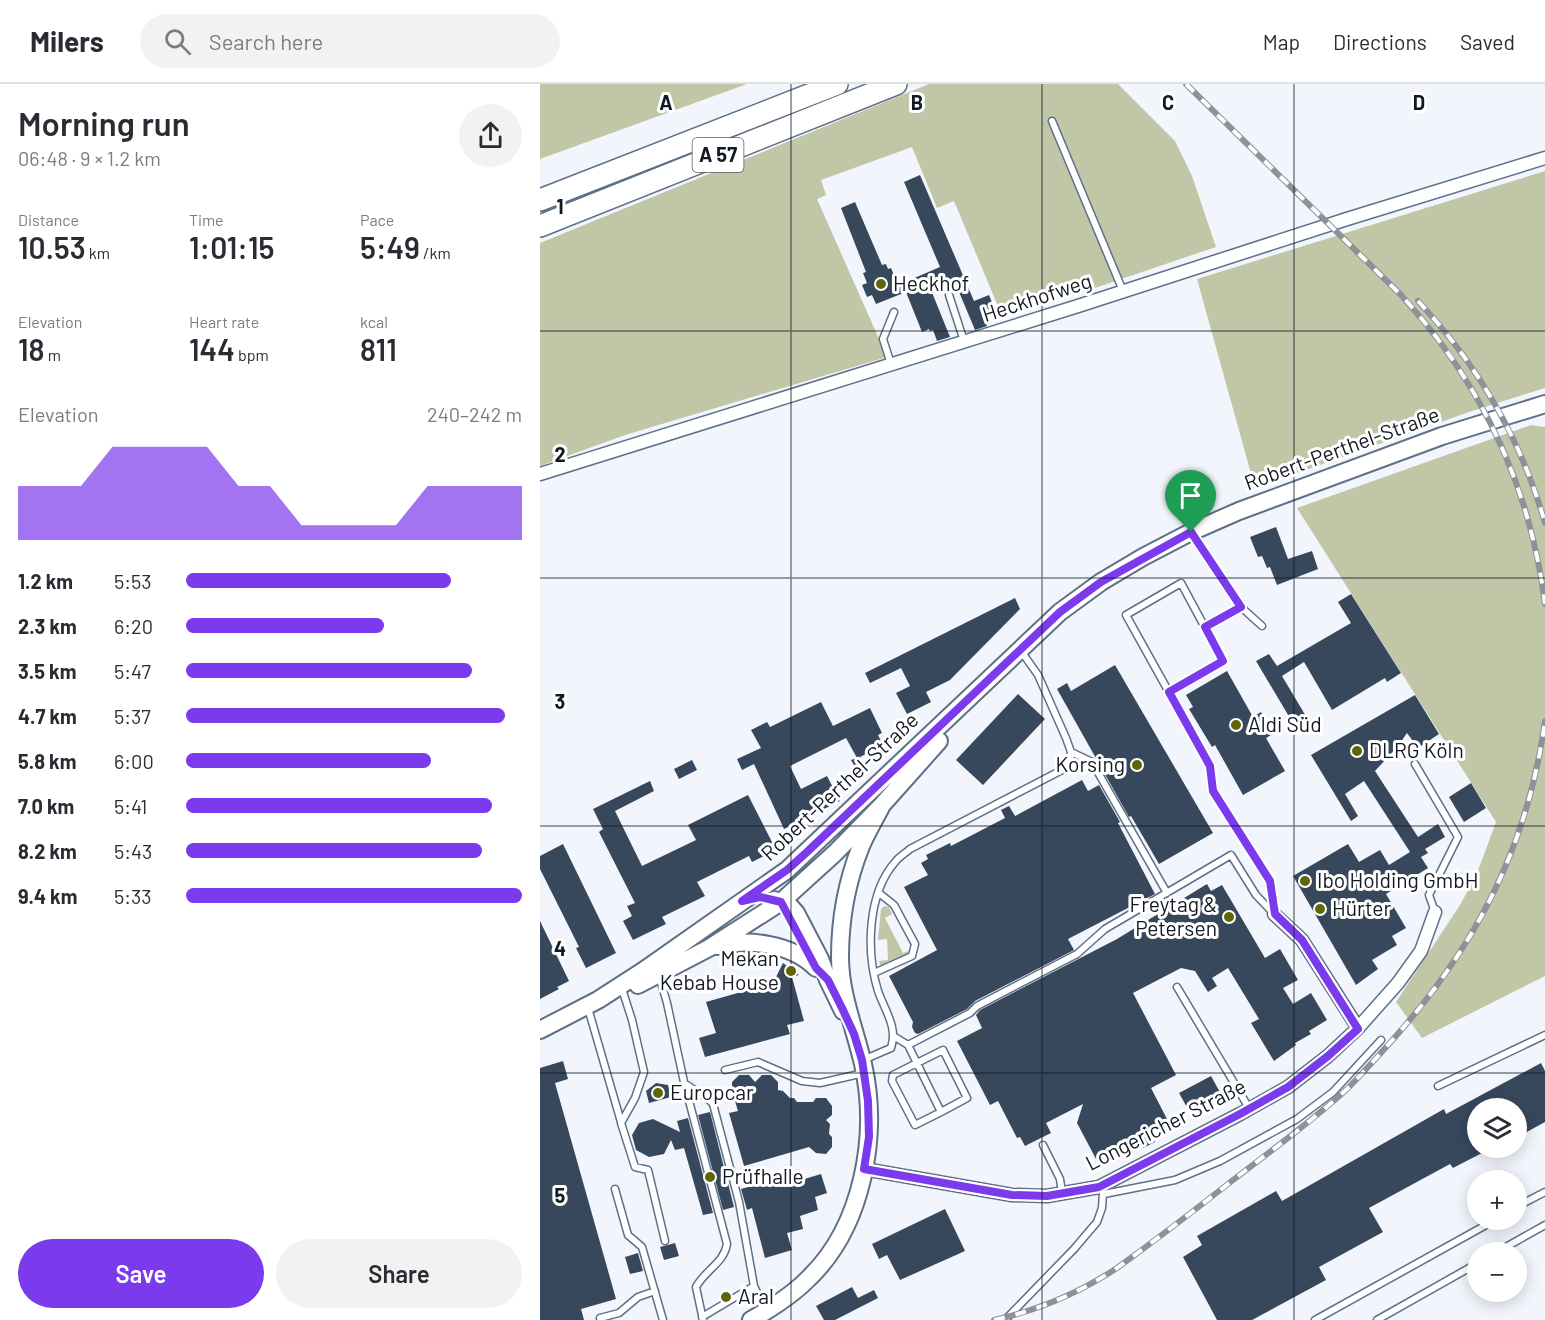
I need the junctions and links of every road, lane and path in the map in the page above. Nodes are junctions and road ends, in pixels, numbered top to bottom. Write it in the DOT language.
graph roads {
  1 [pos="837,84"];
  2 [pos="896,84"];
  3 [pos="1052,121"];
  4 [pos="1545,159"];
  5 [pos="540,200"];
  6 [pos="540,226"];
  7 [pos="1123,291"];
  8 [pos="949,295"];
  9 [pos="894,312"];
  10 [pos="964,341"];
  11 [pos="891,364"];
  12 [pos="1545,404"];
  13 [pos="540,474"];
  14 [pos="1191,532"];
  15 [pos="1241,607"];
  16 [pos="1262,626"];
  17 [pos="1205,627"];
  18 [pos="1017,652"];
  19 [pos="1169,692"];
  20 [pos="1071,752"];
  21 [pos="1415,764"];
  22 [pos="882,805"];
  23 [pos="787,870"];
  24 [pos="879,893"];
  25 [pos="1167,893"];
  26 [pos="742,901"];
  27 [pos="781,902"];
  28 [pos="1434,912"];
  29 [pos="1275,914"];
  30 [pos="709,948"];
  31 [pos="816,968"];
  32 [pos="874,973"];
  33 [pos="658,975"];
  34 [pos="828,980"];
  35 [pos="1177,987"];
  36 [pos="623,992"];
  37 [pos="593,1003"];
  38 [pos="1358,1029"];
  39 [pos="540,1030"];
  40 [pos="854,1034"];
  41 [pos="1545,1035"];
  42 [pos="895,1037"];
  43 [pos="1382,1040"];
  44 [pos="908,1045"];
  45 [pos="917,1063"];
  46 [pos="863,1066"];
  47 [pos="724,1070"];
  48 [pos="684,1082"];
  49 [pos="1438,1086"];
  50 [pos="1249,1109"];
  51 [pos="941,1112"];
  52 [pos="621,1123"];
  53 [pos="1043,1145"];
  54 [pos="864,1169"];
  55 [pos="615,1189"];
  56 [pos="1101,1191"];
  57 [pos="1545,1192"];
  58 [pos="1062,1194"];
  59 [pos="1527,1201"];
  60 [pos="1545,1225"];
  61 [pos="1477,1230"];
  62 [pos="665,1241"];
  63 [pos="1515,1242"];
  64 [pos="1467,1269"];
  65 [pos="753,1286"];
  66 [pos="655,1291"];
  67 [pos="766,1311"];
  68 [pos="600,1318"];
  69 [pos="702,1319"];
  70 [pos="663,1320"];
  71 [pos="751,1320"];
  72 [pos="1005,1320"];
  73 [pos="1316,1320"];
  74 [pos="1377,1320"];
  1 -- 5 [label="highway, A 57"];
  2 -- 6 [label="highway, A 57"];
  3 -- 7 [label="lane"];
  4 -- 7 [label="street, Heckhofweg"];
  7 -- 10 [label="street, Heckhofweg"];
  8 -- 10 [label="lane"];
  9 -- 11 [label="lane"];
  10 -- 11 [label="street, Heckhofweg"];
  11 -- 13 [label="street, Heckhofweg"];
  12 -- 14 [label="street, Robert-Perthel-Straße"];
  14 -- 15 [label="lane"];
  14 -- 18 [label="street, Robert-Perthel-Straße"];
  15 -- 16 [label="lane"];
  15 -- 17 [label="lane"];
  17 -- 19 [label="lane"];
  17 -- 19 [label="lane"];
  18 -- 20 [label="lane"];
  18 -- 22 [label="street, Robert-Perthel-Straße"];
  18 -- 23 [label="street, Robert-Perthel-Straße"];
  19 -- 29 [label="lane"];
  20 -- 24 [label="lane"];
  20 -- 25 [label="lane"];
  21 -- 28 [label="lane"];
  22 -- 27 [label="street, Robert-Perthel-Straße"];
  22 -- 40 [label="street"];
  23 -- 26 [label="street, Robert-Perthel-Straße"];
  23 -- 27 [label="street"];
  24 -- 32 [label="lane"];
  24 -- 32 [label="lane"];
  25 -- 29 [label="lane"];
  25 -- 44 [label="lane"];
  26 -- 27 [label="street"];
  26 -- 37 [label="street, Robert-Perthel-Straße"];
  27 -- 30 [label="street, Robert-Perthel-Straße"];
  27 -- 31 [label="street"];
  27 -- 34 [label="street"];
  28 -- 38 [label="street, Longericher Straße"];
  29 -- 38 [label="street"];
  30 -- 31 [label="street"];
  30 -- 33 [label="street, Robert-Perthel-Straße"];
  31 -- 34 [label="street"];
  32 -- 42 [label="lane"];
  33 -- 36 [label="street, Robert-Perthel-Straße"];
  33 -- 48 [label="lane"];
  34 -- 40 [label="street"];
  35 -- 50 [label="lane"];
  36 -- 37 [label="street, Robert-Perthel-Straße"];
  36 -- 52 [label="lane"];
  37 -- 39 [label="street, Robert-Perthel-Straße"];
  37 -- 52 [label="lane"];
  38 -- 50 [label="street, Longericher Straße"];
  40 -- 46 [label="street"];
  41 -- 49 [label="lane"];
  42 -- 44 [label="lane"];
  42 -- 46 [label="lane"];
  43 -- 56 [label="lane"];
  44 -- 45 [label="lane"];
  45 -- 51 [label="lane"];
  45 -- 51 [label="lane"];
  45 -- 51 [label="lane"];
  46 -- 47 [label="lane"];
  46 -- 54 [label="street"];
  48 -- 65 [label="lane"];
  48 -- 69 [label="lane"];
  50 -- 56 [label="street, Longericher Straße"];
  52 -- 62 [label="lane"];
  53 -- 58 [label="lane"];
  54 -- 58 [label="street, Longericher Straße"];
  54 -- 67 [label="street"];
  55 -- 66 [label="lane"];
  56 -- 58 [label="street, Longericher Straße"];
  56 -- 72 [label="lane"];
  57 -- 59 [label="lane"];
  60 -- 63 [label="lane"];
  61 -- 73 [label="lane"];
  64 -- 74 [label="lane"];
  65 -- 67 [label="lane"];
  65 -- 69 [label="lane"];
  66 -- 68 [label="lane"];
  66 -- 70 [label="lane"];
  67 -- 71 [label="street"];
}
